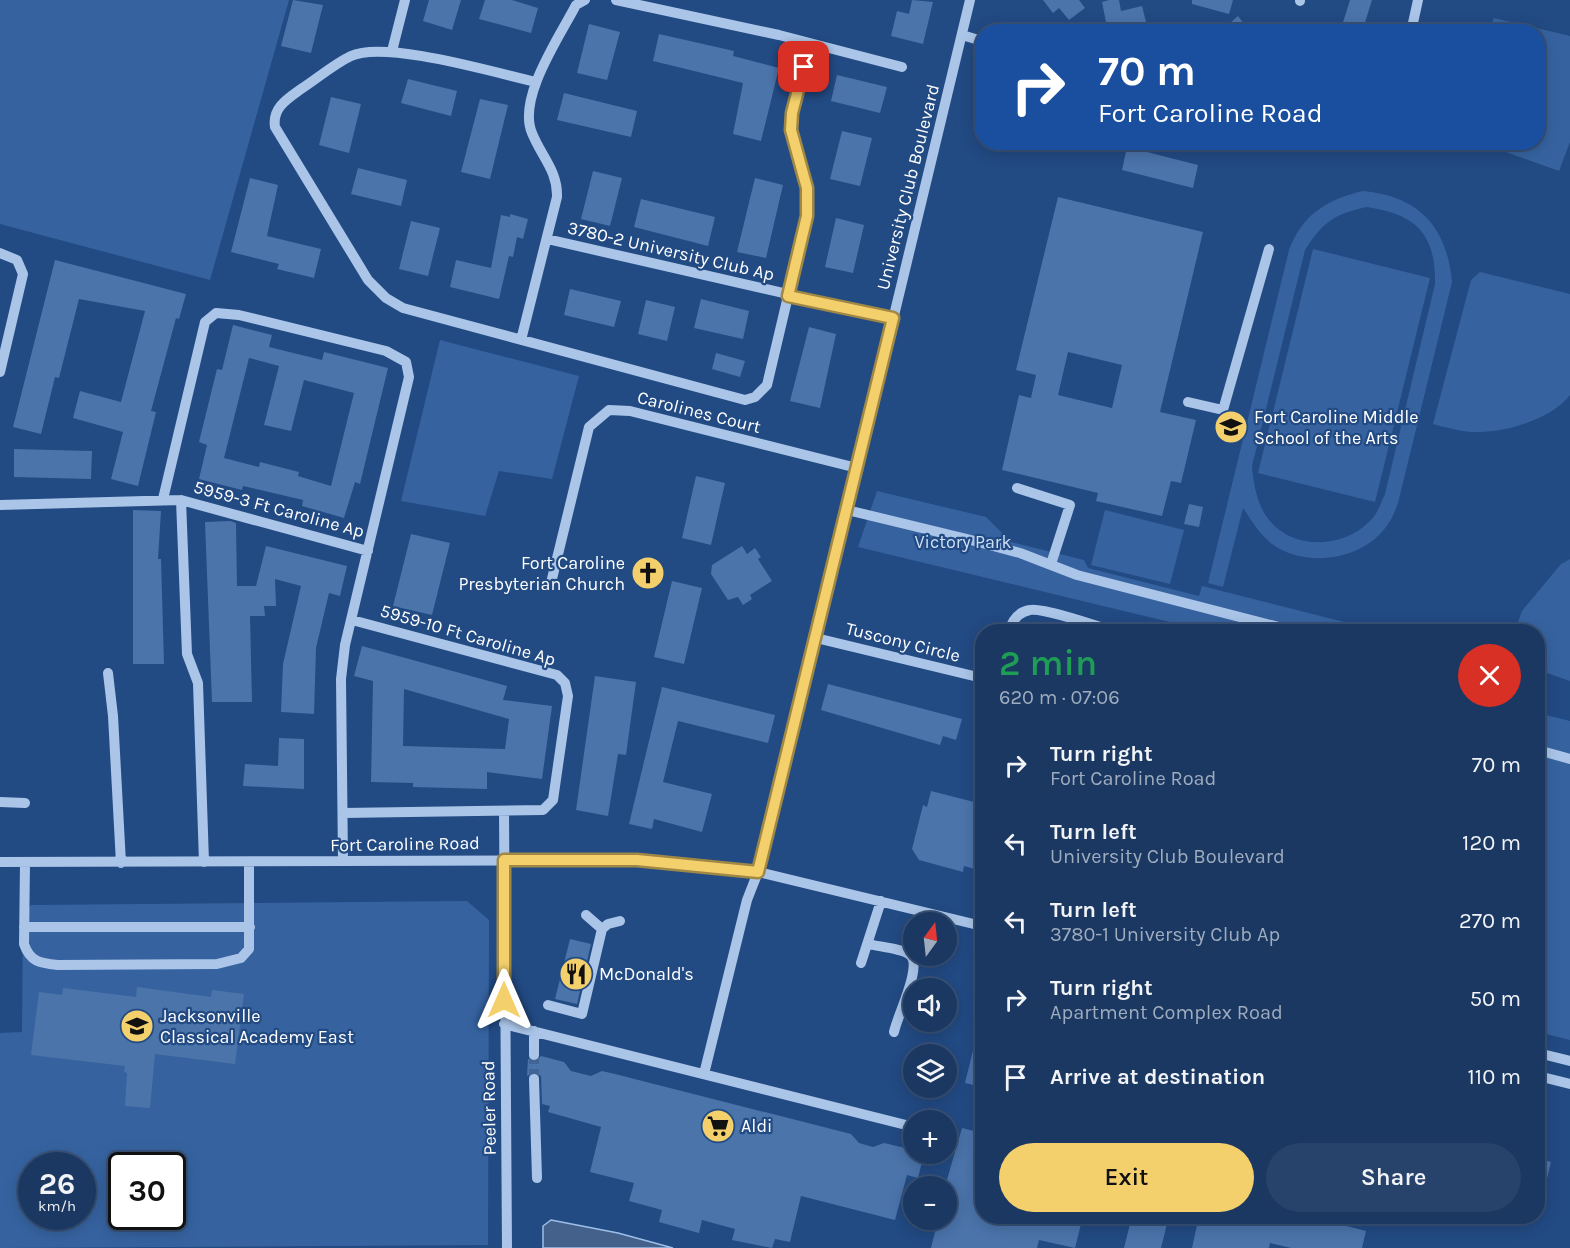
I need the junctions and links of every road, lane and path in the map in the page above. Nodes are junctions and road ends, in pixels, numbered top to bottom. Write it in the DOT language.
graph roads {
  1 [pos="405,0"];
  2 [pos="585,0"];
  3 [pos="616,0"];
  4 [pos="970,0"];
  5 [pos="1418,0"];
  6 [pos="1413,24"];
  7 [pos="962,35"];
  8 [pos="975,39"];
  9 [pos="810,43"];
  10 [pos="392,51"];
  11 [pos="902,67"];
  12 [pos="536,82"];
  13 [pos="547,239"];
  14 [pos="1269,249"];
  15 [pos="0,252"];
  16 [pos="788,296"];
  17 [pos="893,318"];
  18 [pos="521,340"];
  19 [pos="0,372"];
  20 [pos="1188,402"];
  21 [pos="857,468"];
  22 [pos="1017,488"];
  23 [pos="163,499"];
  24 [pos="181,500"];
  25 [pos="0,505"];
  26 [pos="847,510"];
  27 [pos="368,551"];
  28 [pos="1050,564"];
  29 [pos="551,583"];
  30 [pos="352,620"];
  31 [pos="1011,624"];
  32 [pos="1087,624"];
  33 [pos="1266,624"];
  34 [pos="816,638"];
  35 [pos="108,673"];
  36 [pos="975,676"];
  37 [pos="1545,752"];
  38 [pos="1570,759"];
  39 [pos="0,802"];
  40 [pos="25,803"];
  41 [pos="504,811"];
  42 [pos="343,813"];
  43 [pos="504,860"];
  44 [pos="343,861"];
  45 [pos="0,862"];
  46 [pos="204,862"];
  47 [pos="249,862"];
  48 [pos="25,863"];
  49 [pos="121,863"];
  50 [pos="758,872"];
  51 [pos="881,901"];
  52 [pos="586,915"];
  53 [pos="620,921"];
  54 [pos="975,924"];
  55 [pos="24,927"];
  56 [pos="250,927"];
  57 [pos="602,929"];
  58 [pos="868,944"];
  59 [pos="861,963"];
  60 [pos="548,1005"];
  61 [pos="504,1024"];
  62 [pos="534,1031"];
  63 [pos="894,1032"];
  64 [pos="534,1055"];
  65 [pos="1545,1055"];
  66 [pos="1570,1061"];
  67 [pos="704,1074"];
  68 [pos="1545,1078"];
  69 [pos="534,1079"];
  70 [pos="1570,1084"];
  71 [pos="903,1124"];
  72 [pos="537,1178"];
  73 [pos="507,1248"];
  1 -- 10 [label="street"];
  2 -- 12 [label="street"];
  3 -- 9 [label="street"];
  4 -- 7 [label="street, University Club Boulevard"];
  5 -- 6 [label="street"];
  7 -- 8 [label="street"];
  7 -- 17 [label="street, University Club Boulevard"];
  9 -- 11 [label="street"];
  9 -- 16 [label="street"];
  10 -- 12 [label="street"];
  10 -- 18 [label="street"];
  12 -- 13 [label="street"];
  13 -- 16 [label="street, 3780-2 University Club Ap"];
  13 -- 18 [label="street"];
  14 -- 20 [label="street"];
  15 -- 19 [label="street"];
  16 -- 17 [label="street, 3780-2 University Club Ap"];
  16 -- 18 [label="street"];
  17 -- 21 [label="street, University Club Boulevard"];
  21 -- 26 [label="street, University Club Boulevard"];
  21 -- 29 [label="street, Carolines Court"];
  22 -- 28 [label="street"];
  23 -- 24 [label="street, 5959-3 Ft Caroline Ap"];
  23 -- 25 [label="street, 5959-3 Ft Caroline Ap"];
  23 -- 27 [label="street"];
  24 -- 27 [label="street, 5959-3 Ft Caroline Ap"];
  24 -- 46 [label="street"];
  26 -- 28 [label="street"];
  26 -- 34 [label="street, University Club Boulevard"];
  27 -- 30 [label="street"];
  28 -- 33 [label="street"];
  30 -- 41 [label="street, 5959-10 Ft Caroline Ap"];
  30 -- 42 [label="street"];
  31 -- 32 [label="street"];
  34 -- 36 [label="street, Tuscony Circle"];
  34 -- 50 [label="street, University Club Boulevard"];
  35 -- 49 [label="street"];
  37 -- 38 [label="street"];
  39 -- 40 [label="street"];
  41 -- 42 [label="street, 5959-10 Ft Caroline Ap"];
  41 -- 43 [label="street, Peeler Road"];
  42 -- 44 [label="street"];
  43 -- 44 [label="street, Fort Caroline Road"];
  43 -- 50 [label="street, Fort Caroline Road"];
  43 -- 61 [label="street, Peeler Road"];
  44 -- 47 [label="street, Fort Caroline Road"];
  45 -- 48 [label="street, Fort Caroline Road"];
  46 -- 47 [label="street, Fort Caroline Road"];
  46 -- 49 [label="street, Fort Caroline Road"];
  47 -- 56 [label="street"];
  48 -- 49 [label="street, Fort Caroline Road"];
  48 -- 55 [label="street"];
  50 -- 51 [label="street, Fort Caroline Road"];
  50 -- 67 [label="street, University Club Boulevard"];
  51 -- 54 [label="street, Fort Caroline Road"];
  51 -- 58 [label="street"];
  52 -- 57 [label="street"];
  53 -- 57 [label="street"];
  55 -- 56 [label="street"];
  55 -- 56 [label="street"];
  57 -- 60 [label="street"];
  58 -- 59 [label="street"];
  58 -- 63 [label="street"];
  61 -- 62 [label="street"];
  61 -- 73 [label="street, Peeler Road"];
  62 -- 64 [label="street"];
  62 -- 67 [label="street"];
  65 -- 66 [label="street"];
  67 -- 71 [label="street"];
  68 -- 70 [label="street"];
  69 -- 72 [label="street"];
}
